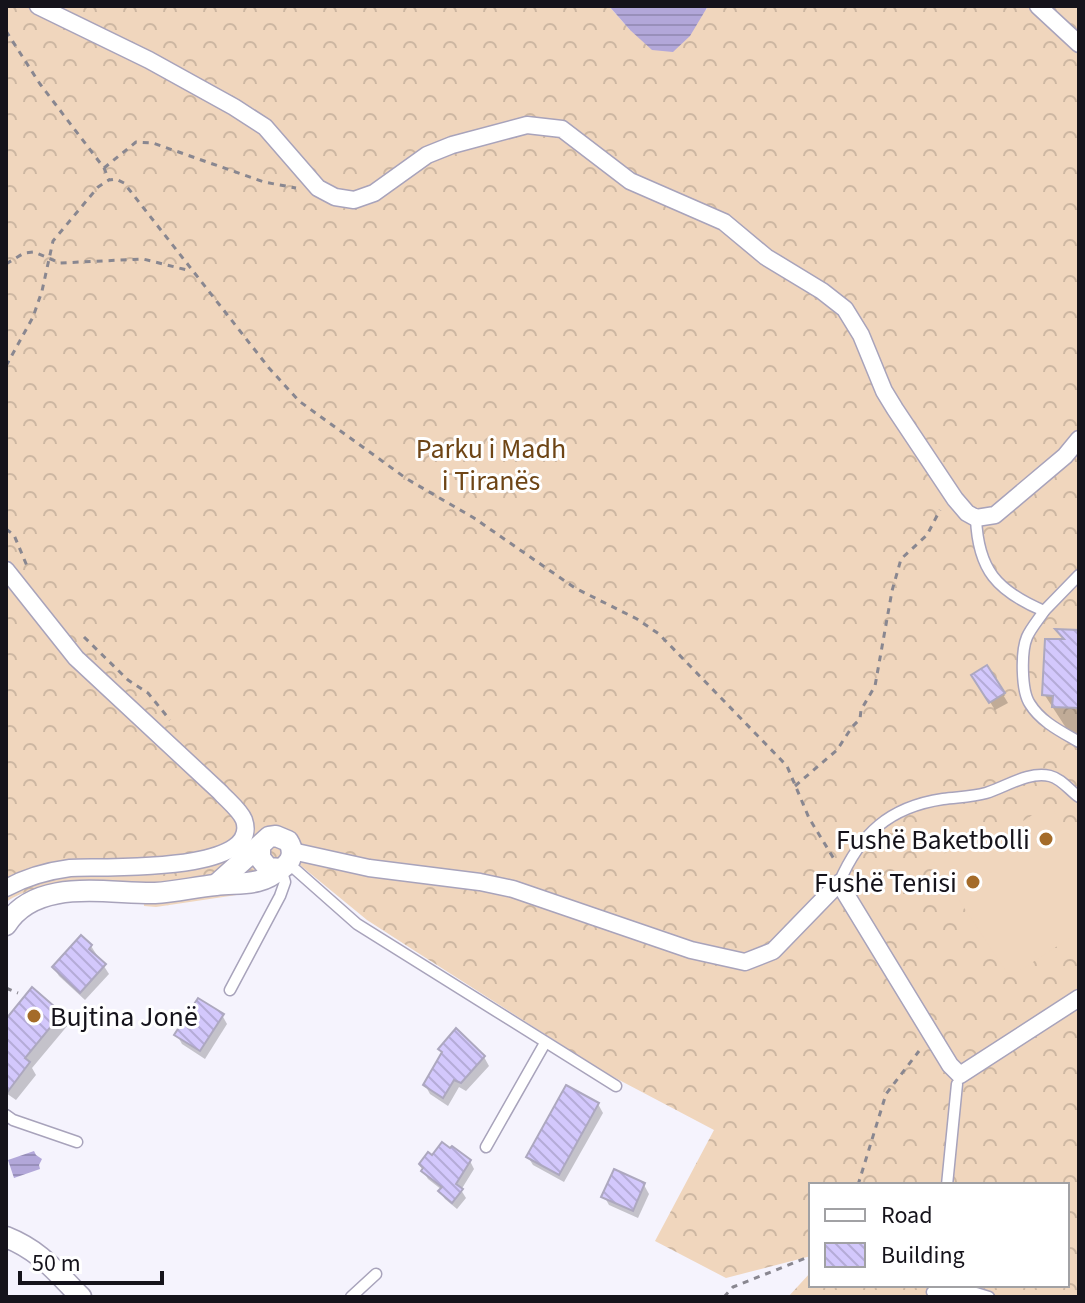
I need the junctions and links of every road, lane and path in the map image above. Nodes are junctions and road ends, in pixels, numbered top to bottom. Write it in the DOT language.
graph roads {
  1 [pos="38,6"];
  2 [pos="1038,6"];
  3 [pos="6,31"];
  4 [pos="1079,44"];
  5 [pos="104,168"];
  6 [pos="109,180"];
  7 [pos="318,188"];
  8 [pos="49,258"];
  9 [pos="6,264"];
  10 [pos="193,272"];
  11 [pos="6,366"];
  12 [pos="1079,439"];
  13 [pos="944,484"];
  14 [pos="976,518"];
  15 [pos="6,529"];
  16 [pos="6,570"];
  17 [pos="31,574"];
  18 [pos="1079,575"];
  19 [pos="1044,611"];
  20 [pos="77,631"];
  21 [pos="173,724"];
  22 [pos="1079,742"];
  23 [pos="795,786"];
  24 [pos="1079,797"];
  25 [pos="260,846"];
  26 [pos="285,863"];
  27 [pos="841,878"];
  28 [pos="217,884"];
  29 [pos="6,888"];
  30 [pos="6,925"];
  31 [pos="6,988"];
  32 [pos="230,990"];
  33 [pos="18,993"];
  34 [pos="1079,998"];
  35 [pos="933,1037"];
  36 [pos="545,1043"];
  37 [pos="959,1080"];
  38 [pos="616,1086"];
  39 [pos="6,1115"];
  40 [pos="77,1142"];
  41 [pos="486,1147"];
  42 [pos="859,1183"];
  43 [pos="947,1183"];
  44 [pos="6,1237"];
  45 [pos="809,1257"];
  46 [pos="376,1274"];
  47 [pos="933,1291"];
  48 [pos="81,1297"];
  49 [pos="351,1297"];
  50 [pos="724,1297"];
  51 [pos="989,1297"];
  1 -- 7 [label="street"];
  2 -- 4 [label="street"];
  3 -- 5 [label="path"];
  5 -- 6 [label="path"];
  5 -- 7 [label="path"];
  6 -- 8 [label="path"];
  6 -- 10 [label="path"];
  7 -- 13 [label="street"];
  8 -- 9 [label="path"];
  8 -- 10 [label="path"];
  8 -- 11 [label="path"];
  10 -- 23 [label="path"];
  12 -- 14 [label="street"];
  13 -- 14 [label="street"];
  13 -- 23 [label="path"];
  14 -- 19 [label="lane"];
  15 -- 17 [label="path"];
  16 -- 29 [label="street"];
  18 -- 19 [label="lane"];
  19 -- 22 [label="lane"];
  20 -- 21 [label="path"];
  23 -- 27 [label="path"];
  24 -- 27 [label="lane"];
  25 -- 26 [label="street"];
  25 -- 26 [label="street"];
  25 -- 28 [label="street"];
  26 -- 27 [label="street"];
  26 -- 28 [label="street"];
  26 -- 32 [label="lane"];
  26 -- 36 [label="lane"];
  27 -- 35 [label="street"];
  28 -- 30 [label="street"];
  31 -- 33 [label="path"];
  34 -- 37 [label="street"];
  35 -- 37 [label="street"];
  35 -- 42 [label="path"];
  36 -- 38 [label="lane"];
  36 -- 41 [label="lane"];
  37 -- 43 [label="lane"];
  39 -- 40 [label="lane"];
  44 -- 48 [label="street"];
  45 -- 50 [label="path"];
  46 -- 49 [label="lane"];
  47 -- 51 [label="lane"];
}
